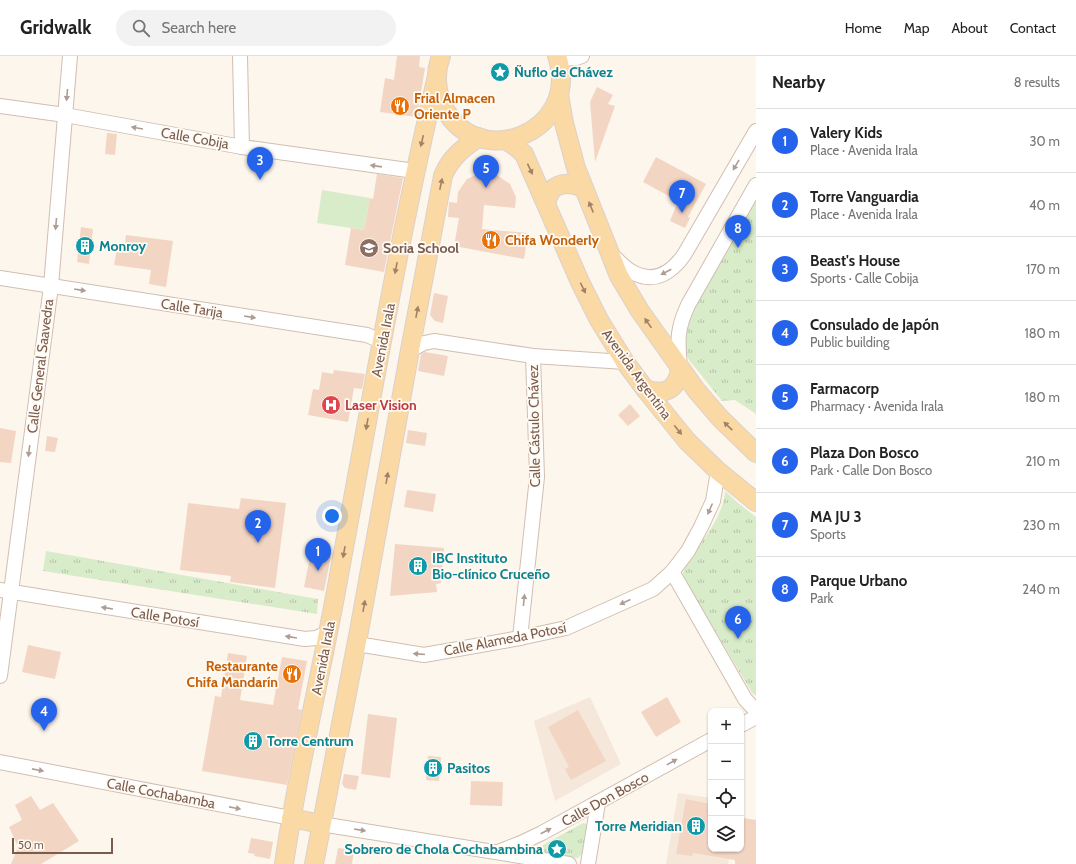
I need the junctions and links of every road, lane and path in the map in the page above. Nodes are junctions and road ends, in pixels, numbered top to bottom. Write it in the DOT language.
graph roads {
  1 [pos="70,56"];
  2 [pos="240,56"];
  3 [pos="441,56"];
  4 [pos="582,56"];
  5 [pos="558,58"];
  6 [pos="437,76"];
  7 [pos="559,95"];
  8 [pos="0,106"];
  9 [pos="65,115"];
  10 [pos="756,131"];
  11 [pos="479,137"];
  12 [pos="506,140"];
  13 [pos="242,146"];
  14 [pos="415,171"];
  15 [pos="756,185"];
  16 [pos="583,188"];
  17 [pos="546,203"];
  18 [pos="609,253"];
  19 [pos="0,278"];
  20 [pos="51,286"];
  21 [pos="382,343"];
  22 [pos="410,350"];
  23 [pos="533,356"];
  24 [pos="626,362"];
  25 [pos="680,368"];
  26 [pos="645,389"];
  27 [pos="756,453"];
  28 [pos="718,471"];
  29 [pos="756,502"];
  30 [pos="672,572"];
  31 [pos="6,591"];
  32 [pos="329,632"];
  33 [pos="520,638"];
  34 [pos="357,644"];
  35 [pos="0,676"];
  36 [pos="756,711"];
  37 [pos="756,717"];
  38 [pos="744,723"];
  39 [pos="708,742"];
  40 [pos="0,762"];
  41 [pos="598,804"];
  42 [pos="291,818"];
  43 [pos="321,824"];
  44 [pos="497,852"];
  45 [pos="284,864"];
  46 [pos="314,864"];
  47 [pos="568,864"];
  48 [pos="588,864"];
  1 -- 9 [label="street, Calle General Saavedra, one-way"];
  2 -- 13 [label="street"];
  3 -- 6 [label="main road, Avenida Irala"];
  4 -- 5 [label="street"];
  5 -- 7 [label="main road"];
  6 -- 11 [label="main road"];
  6 -- 14 [label="main road, Avenida Irala, one-way"];
  7 -- 12 [label="main road"];
  7 -- 16 [label="main road"];
  8 -- 9 [label="street, Calle Cobija"];
  13 -- 9 [label="street, Calle Cobija, one-way"];
  9 -- 20 [label="street, Calle General Saavedra, one-way"];
  10 -- 18 [label="street, one-way"];
  11 -- 12 [label="main road"];
  22 -- 11 [label="main road, Avenida Irala, one-way"];
  12 -- 17 [label="main road, Avenida Argentina, one-way"];
  14 -- 13 [label="street, Calle Cobija, one-way"];
  14 -- 21 [label="main road, Avenida Irala, one-way"];
  15 -- 25 [label="street"];
  16 -- 17 [label="main road"];
  18 -- 16 [label="main road, one-way"];
  17 -- 24 [label="main road, Avenida Argentina, one-way"];
  25 -- 18 [label="main road, one-way"];
  19 -- 20 [label="street, Calle Tarija"];
  20 -- 21 [label="street, Calle Tarija, one-way"];
  20 -- 31 [label="street, Calle General Saavedra, one-way"];
  21 -- 32 [label="main road, Avenida Irala, one-way"];
  22 -- 23 [label="street"];
  34 -- 22 [label="main road, Avenida Irala, one-way"];
  23 -- 24 [label="street"];
  33 -- 23 [label="street, Calle Cástulo Chávez, one-way"];
  24 -- 26 [label="main road, Avenida Argentina"];
  25 -- 26 [label="main road"];
  27 -- 25 [label="main road, one-way"];
  26 -- 28 [label="main road, Avenida Argentina, one-way"];
  28 -- 29 [label="main road, Avenida Argentina"];
  28 -- 30 [label="street, Calle Alameda Potosí, one-way"];
  30 -- 33 [label="street, Calle Alameda Potosí, one-way"];
  30 -- 36 [label="street"];
  32 -- 31 [label="street, Calle Potosí, one-way"];
  31 -- 35 [label="street, Calle General Saavedra"];
  32 -- 42 [label="main road, Avenida Irala"];
  33 -- 34 [label="street, Calle Alameda Potosí, one-way"];
  34 -- 43 [label="main road, Avenida Irala"];
  37 -- 38 [label="street"];
  41 -- 39 [label="street, Calle Don Bosco, one-way"];
  40 -- 42 [label="street, Calle Cochabamba, one-way"];
  44 -- 41 [label="street, Calle Don Bosco, one-way"];
  41 -- 48 [label="street"];
  42 -- 43 [label="main road, Calle Cochabamba"];
  42 -- 45 [label="main road, Avenida Irala"];
  43 -- 44 [label="street, one-way"];
  43 -- 46 [label="main road, Avenida Irala"];
  44 -- 47 [label="street"];
}
